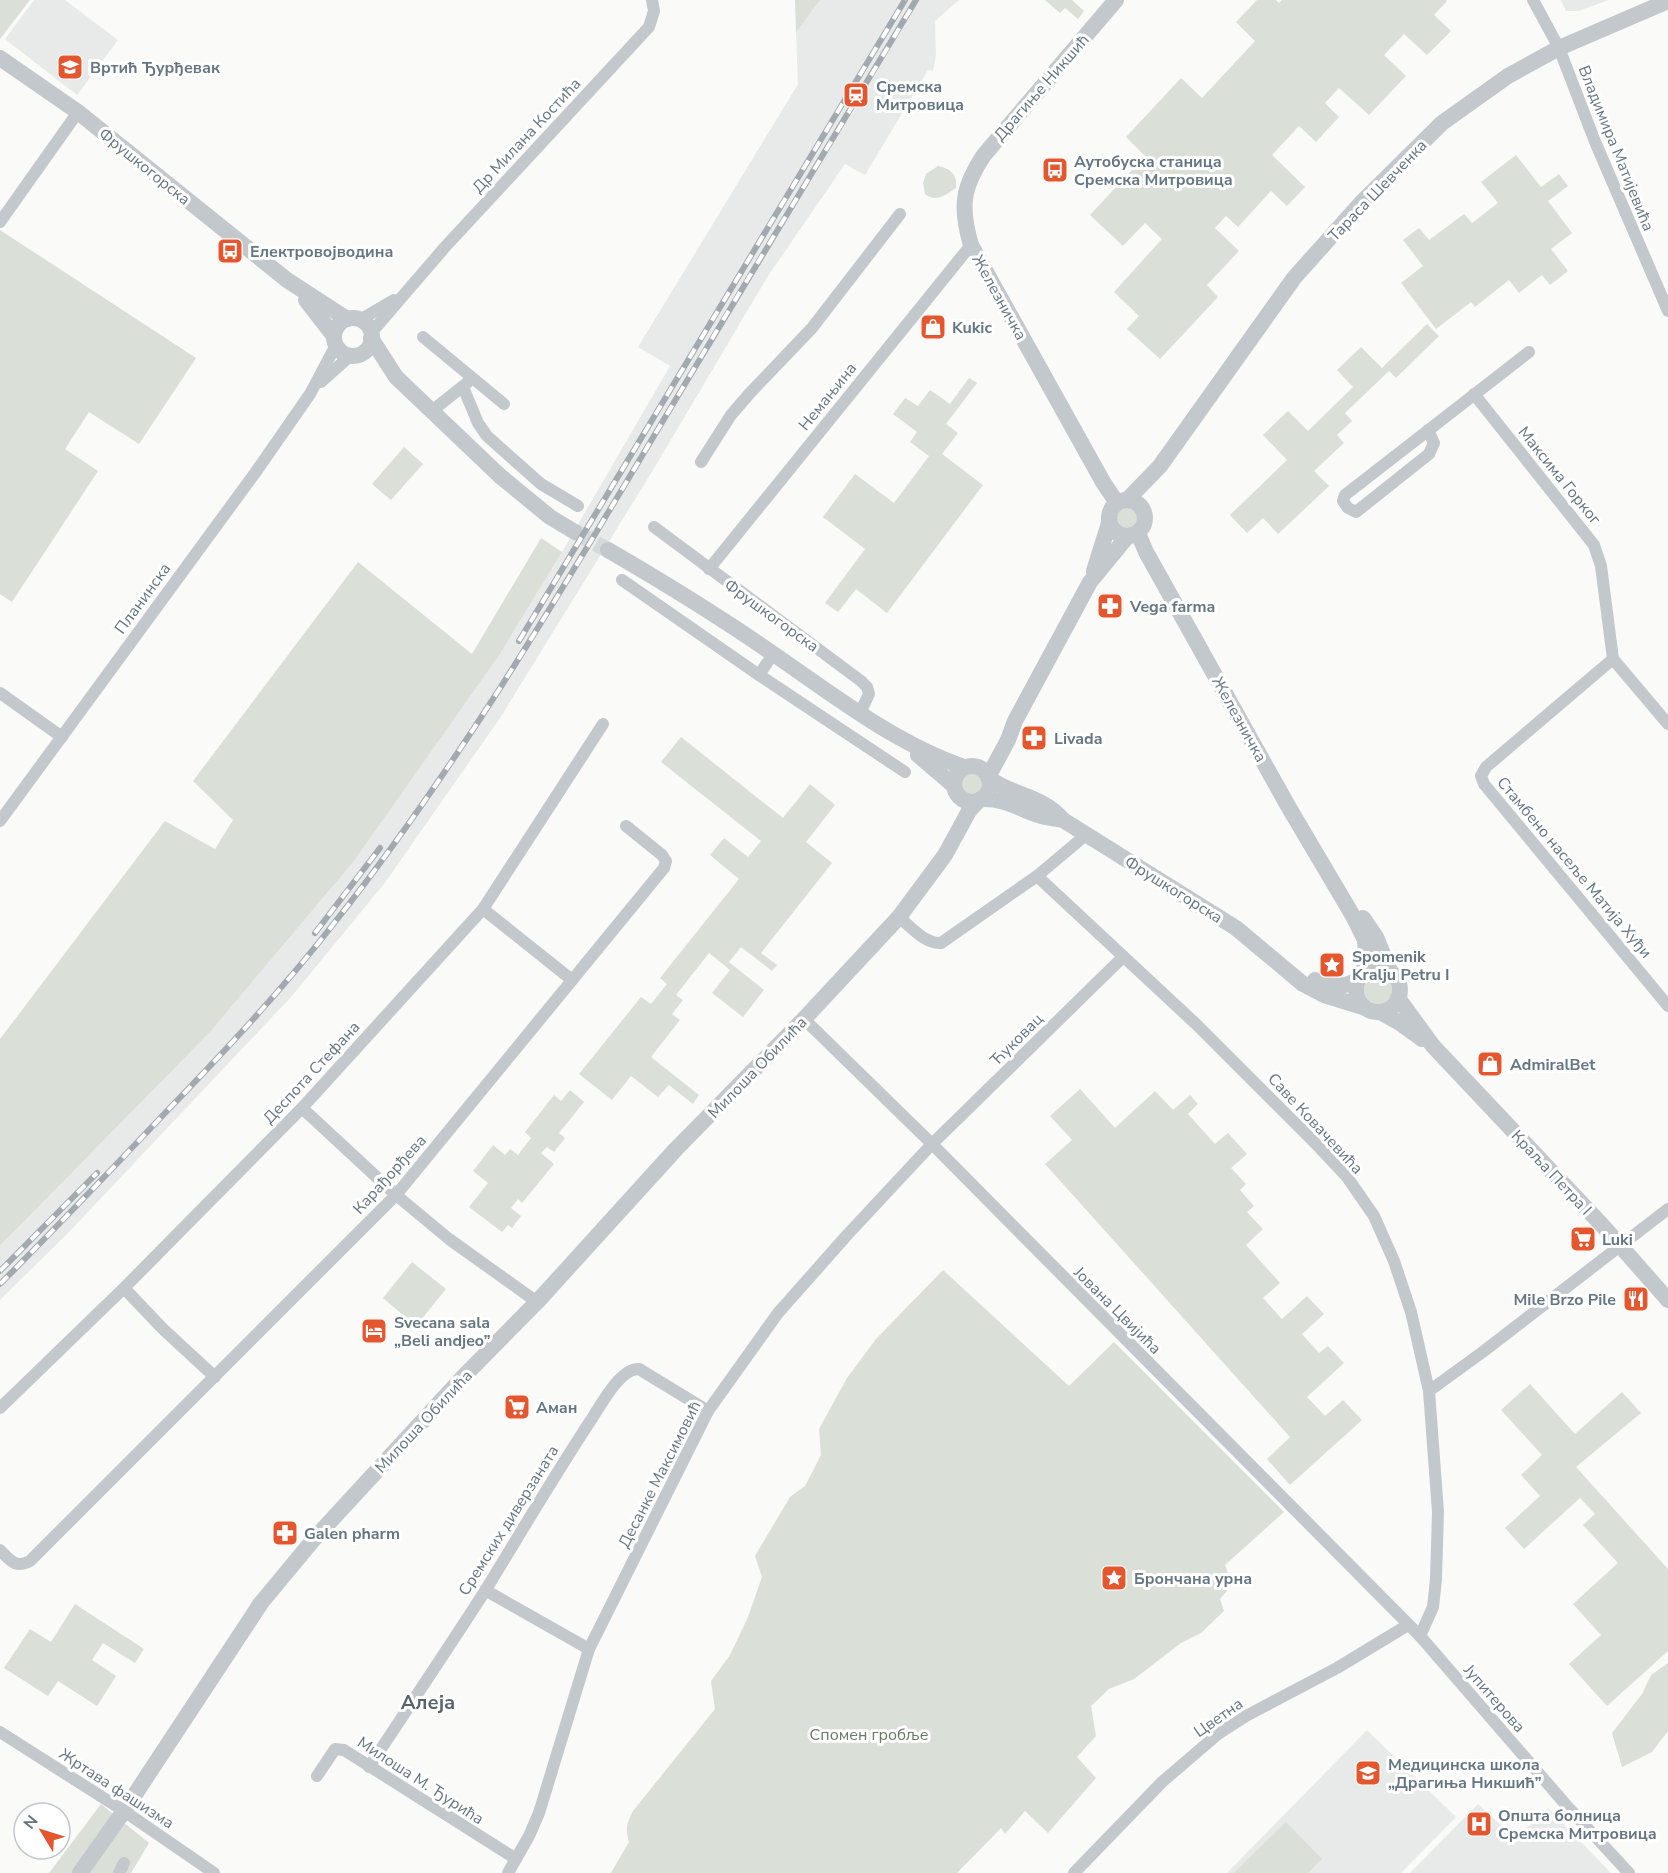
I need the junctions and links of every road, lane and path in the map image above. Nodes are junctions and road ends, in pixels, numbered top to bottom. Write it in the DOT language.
graph roads {
  1 [pos="652,0"];
  2 [pos="1116,0"];
  3 [pos="1533,0"];
  4 [pos="1668,1"];
  5 [pos="1559,48"];
  6 [pos="0,58"];
  7 [pos="78,112"];
  8 [pos="970,177"];
  9 [pos="900,214"];
  10 [pos="0,222"];
  11 [pos="971,244"];
  12 [pos="287,280"];
  13 [pos="409,288"];
  14 [pos="1668,311"];
  15 [pos="353,320"];
  16 [pos="371,336"];
  17 [pos="423,337"];
  18 [pos="335,341"];
  19 [pos="1529,352"];
  20 [pos="352,356"];
  21 [pos="396,376"];
  22 [pos="467,382"];
  23 [pos="310,394"];
  24 [pos="1474,394"];
  25 [pos="504,404"];
  26 [pos="432,410"];
  27 [pos="1428,430"];
  28 [pos="701,462"];
  29 [pos="1160,466"];
  30 [pos="1122,501"];
  31 [pos="578,506"];
  32 [pos="1145,513"];
  33 [pos="1109,523"];
  34 [pos="654,527"];
  35 [pos="575,532"];
  36 [pos="1132,535"];
  37 [pos="608,550"];
  38 [pos="709,569"];
  39 [pos="622,580"];
  40 [pos="1090,582"];
  41 [pos="773,654"];
  42 [pos="1613,658"];
  43 [pos="759,675"];
  44 [pos="0,693"];
  45 [pos="860,713"];
  46 [pos="1015,721"];
  47 [pos="603,724"];
  48 [pos="1668,724"];
  49 [pos="888,730"];
  50 [pos="62,737"];
  51 [pos="967,766"];
  52 [pos="905,772"];
  53 [pos="989,777"];
  54 [pos="954,789"];
  55 [pos="979,800"];
  56 [pos="1063,819"];
  57 [pos="0,821"];
  58 [pos="626,826"];
  59 [pos="1087,834"];
  60 [pos="931,872"];
  61 [pos="1037,876"];
  62 [pos="1347,903"];
  63 [pos="483,909"];
  64 [pos="899,917"];
  65 [pos="1123,957"];
  66 [pos="1282,965"];
  67 [pos="1390,971"];
  68 [pos="1360,977"];
  69 [pos="572,980"];
  70 [pos="1398,998"];
  71 [pos="1668,1006"];
  72 [pos="1363,1007"];
  73 [pos="1380,1012"];
  74 [pos="804,1019"];
  75 [pos="1433,1046"];
  76 [pos="302,1108"];
  77 [pos="932,1144"];
  78 [pos="396,1195"];
  79 [pos="1668,1209"];
  80 [pos="1621,1245"];
  81 [pos="124,1288"];
  82 [pos="1668,1300"];
  83 [pos="537,1302"];
  84 [pos="215,1377"];
  85 [pos="1430,1391"];
  86 [pos="0,1408"];
  87 [pos="708,1411"];
  88 [pos="0,1550"];
  89 [pos="485,1590"];
  90 [pos="1408,1625"];
  91 [pos="1420,1636"];
  92 [pos="589,1648"];
  93 [pos="0,1732"];
  94 [pos="369,1767"];
  95 [pos="317,1776"];
  96 [pos="124,1811"];
  97 [pos="516,1859"];
  98 [pos="80,1873"];
  99 [pos="214,1873"];
  100 [pos="508,1873"];
  101 [pos="1074,1873"];
  102 [pos="1629,1873"];
  1 -- 13 [label="street, Др Милана Костића"];
  2 -- 8 [label="street, Драгиње Никшић"];
  3 -- 5 [label="street, Владимира Матијевића"];
  4 -- 5 [label="street, Тараса Шевченка"];
  5 -- 14 [label="street, Владимира Матијевића"];
  5 -- 29 [label="street, Тараса Шевченка"];
  6 -- 7 [label="street, Фрушкогорска"];
  7 -- 10 [label="street"];
  7 -- 12 [label="street, Фрушкогорска"];
  8 -- 11 [label="street, Железничка"];
  9 -- 28 [label="street"];
  11 -- 30 [label="street, Железничка"];
  11 -- 38 [label="street, Немањина"];
  12 -- 15 [label="street, Фрушкогорска"];
  12 -- 18 [label="street, Фрушкогорска"];
  13 -- 15 [label="street, Др Милана Костића"];
  13 -- 16 [label="street, Др Милана Костића"];
  15 -- 16 [label="street"];
  15 -- 18 [label="street"];
  16 -- 20 [label="street"];
  16 -- 21 [label="street"];
  17 -- 22 [label="street"];
  18 -- 20 [label="street"];
  18 -- 23 [label="street, Планинска"];
  19 -- 24 [label="street"];
  20 -- 21 [label="street"];
  20 -- 23 [label="street, Планинска"];
  21 -- 26 [label="street"];
  22 -- 25 [label="street"];
  22 -- 26 [label="street"];
  22 -- 31 [label="street"];
  23 -- 50 [label="street, Планинска"];
  24 -- 27 [label="street"];
  24 -- 42 [label="street, Максима Горког"];
  26 -- 35 [label="street"];
  27 -- 27 [label="street"];
  29 -- 30 [label="street, Тараса Шевченка"];
  29 -- 32 [label="street, Тараса Шевченка"];
  30 -- 32 [label="street"];
  30 -- 33 [label="street"];
  32 -- 36 [label="street"];
  33 -- 36 [label="street"];
  33 -- 40 [label="street"];
  34 -- 38 [label="street, Фрушкогорска"];
  36 -- 40 [label="street"];
  36 -- 62 [label="street, Железничка"];
  37 -- 41 [label="street, Фрушкогорска"];
  38 -- 45 [label="street, Фрушкогорска"];
  39 -- 43 [label="street"];
  40 -- 46 [label="street"];
  41 -- 43 [label="street, Фрушкогорска"];
  41 -- 45 [label="street, Фрушкогорска"];
  42 -- 48 [label="street"];
  42 -- 71 [label="street, Стамбено насеље Матија Хуђи"];
  43 -- 52 [label="street"];
  44 -- 50 [label="street"];
  45 -- 49 [label="street, Фрушкогорска"];
  46 -- 51 [label="street"];
  46 -- 53 [label="street"];
  47 -- 63 [label="street, Деспота Стефана"];
  49 -- 51 [label="street, Фрушкогорска"];
  49 -- 54 [label="street, Фрушкогорска"];
  50 -- 57 [label="street, Планинска"];
  51 -- 53 [label="street"];
  51 -- 54 [label="street"];
  53 -- 55 [label="street"];
  53 -- 56 [label="street, Фрушкогорска"];
  54 -- 55 [label="street"];
  54 -- 60 [label="street, Милоша Обилића"];
  55 -- 56 [label="street, Фрушкогорска"];
  55 -- 60 [label="street, Милоша Обилића"];
  56 -- 59 [label="street, Фрушкогорска"];
  58 -- 69 [label="street, Карађорђева"];
  59 -- 61 [label="street"];
  59 -- 66 [label="street, Фрушкогорска"];
  60 -- 64 [label="street, Милоша Обилића"];
  61 -- 64 [label="street"];
  61 -- 65 [label="street, Саве Ковачевића"];
  62 -- 67 [label="street, Железничка"];
  62 -- 68 [label="street, Железничка"];
  63 -- 69 [label="street"];
  63 -- 76 [label="street, Деспота Стефана"];
  64 -- 74 [label="street, Милоша Обилића"];
  65 -- 77 [label="street, Ћуковац"];
  65 -- 85 [label="street, Саве Ковачевића"];
  66 -- 68 [label="street, Фрушкогорска"];
  66 -- 72 [label="street, Фрушкогорска"];
  67 -- 68 [label="street"];
  67 -- 70 [label="street"];
  68 -- 72 [label="street"];
  69 -- 78 [label="street, Карађорђева"];
  70 -- 73 [label="street"];
  70 -- 75 [label="street, Краља Петра I"];
  72 -- 73 [label="street"];
  73 -- 75 [label="street, Краља Петра I"];
  74 -- 77 [label="street, Јована Цвијића"];
  74 -- 83 [label="street, Милоша Обилића"];
  75 -- 80 [label="street, Краља Петра I"];
  76 -- 78 [label="street"];
  76 -- 81 [label="street, Деспота Стефана"];
  77 -- 87 [label="street, Десанке Максимовић"];
  77 -- 90 [label="street, Јована Цвијића"];
  78 -- 83 [label="street"];
  78 -- 84 [label="street, Карађорђева"];
  79 -- 80 [label="street"];
  80 -- 82 [label="street, Краља Петра I"];
  80 -- 85 [label="street"];
  81 -- 84 [label="street"];
  81 -- 86 [label="street, Деспота Стефана"];
  83 -- 96 [label="street, Милоша Обилића"];
  84 -- 88 [label="street, Карађорђева"];
  85 -- 91 [label="street, Саве Ковачевића"];
  87 -- 89 [label="street, Сремских диверзаната"];
  87 -- 92 [label="street, Десанке Максимовић"];
  89 -- 92 [label="street"];
  89 -- 94 [label="street, Сремских диверзаната"];
  90 -- 91 [label="street, Јупитерова"];
  90 -- 101 [label="street, Цветна"];
  91 -- 102 [label="street, Јупитерова"];
  92 -- 97 [label="street, Десанке Максимовић"];
  93 -- 96 [label="street, Жртава фашизма"];
  94 -- 95 [label="street, Милоша М. Ђурића"];
  94 -- 97 [label="street, Милоша М. Ђурића"];
  96 -- 98 [label="street, Милоша Обилића"];
  96 -- 99 [label="street, Жртава фашизма"];
  97 -- 100 [label="street, Десанке Максимовић"];
}
